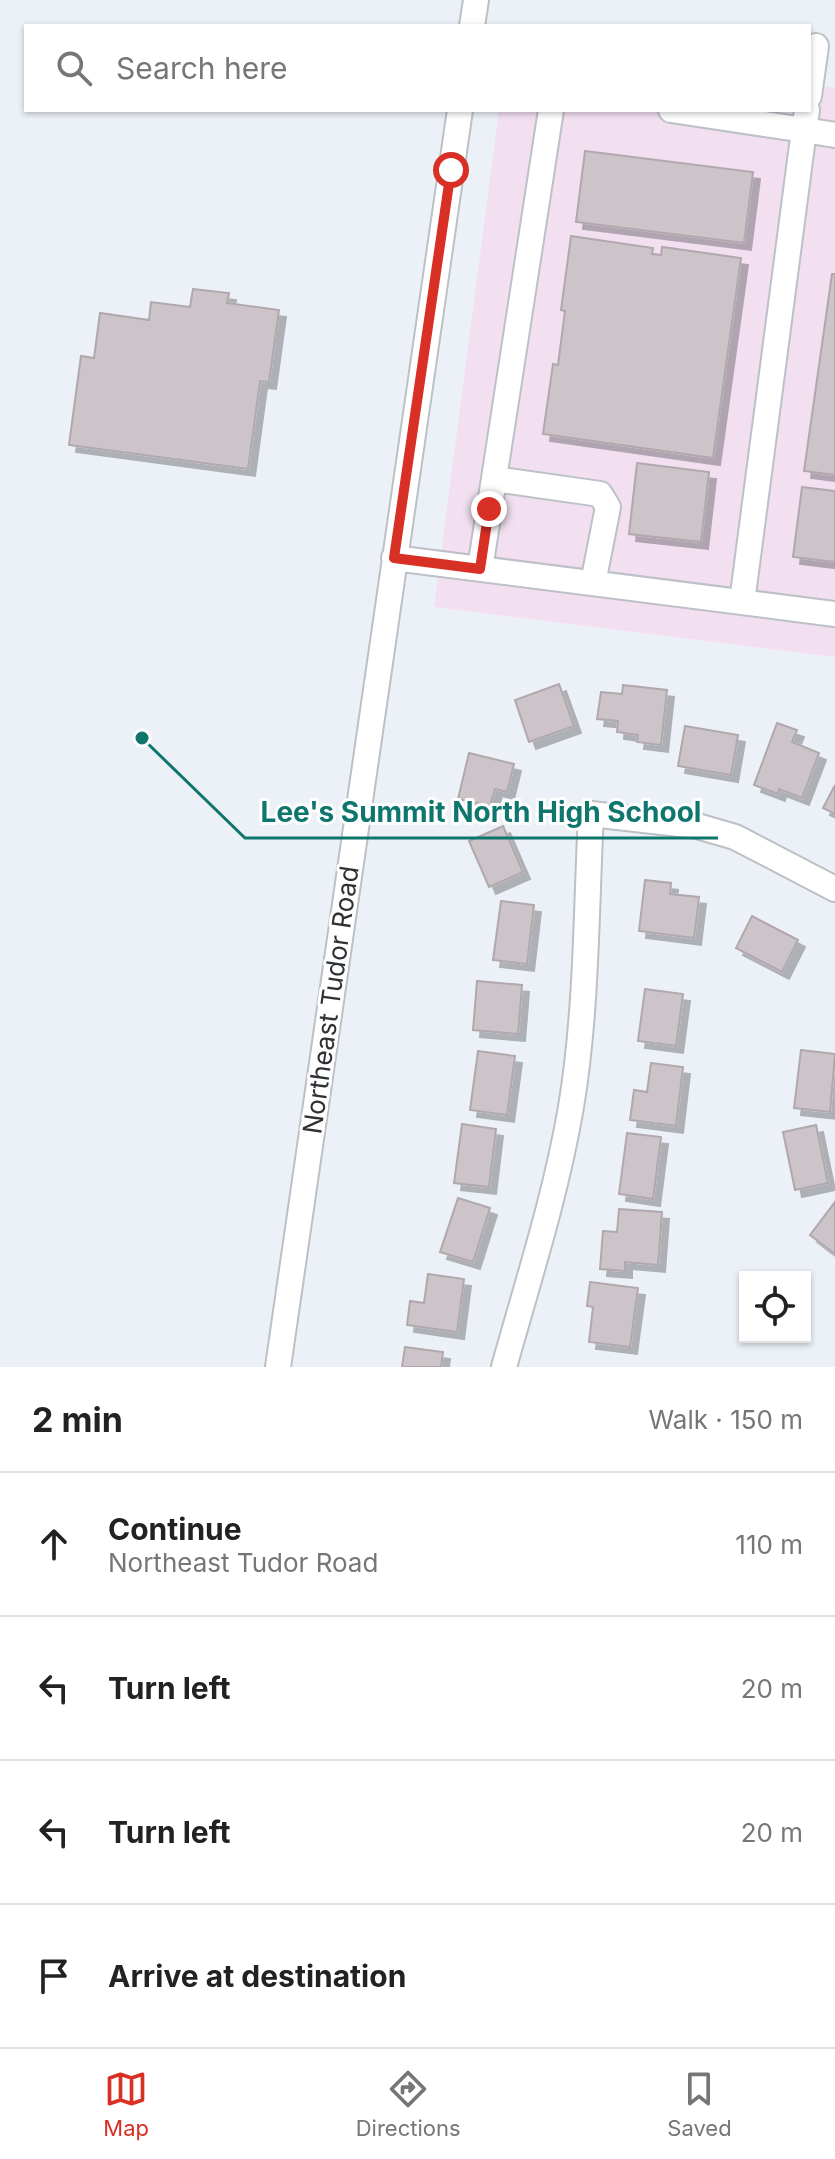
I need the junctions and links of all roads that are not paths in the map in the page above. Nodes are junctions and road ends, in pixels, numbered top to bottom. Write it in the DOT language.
graph roads {
  1 [pos="476,0"];
  2 [pos="472,24"];
  3 [pos="816,46"];
  4 [pos="811,82"];
  5 [pos="460,112"];
  6 [pos="551,112"];
  7 [pos="698,112"];
  8 [pos="806,120"];
  9 [pos="835,135"];
  10 [pos="494,479"];
  11 [pos="394,558"];
  12 [pos="480,569"];
  13 [pos="593,583"];
  14 [pos="742,602"];
  15 [pos="835,614"];
  16 [pos="835,889"];
  17 [pos="278,1367"];
  18 [pos="504,1367"];
  1 -- 2 [label="street"];
  3 -- 4 [label="street"];
  5 -- 11 [label="street, Northeast Tudor Road"];
  6 -- 10 [label="street"];
  7 -- 8 [label="street"];
  8 -- 9 [label="street"];
  8 -- 14 [label="street"];
  10 -- 12 [label="street"];
  10 -- 13 [label="street"];
  11 -- 12 [label="street"];
  11 -- 17 [label="street, Northeast Tudor Road"];
  12 -- 13 [label="street"];
  13 -- 14 [label="street"];
  14 -- 15 [label="street"];
  16 -- 18 [label="street"];
}
